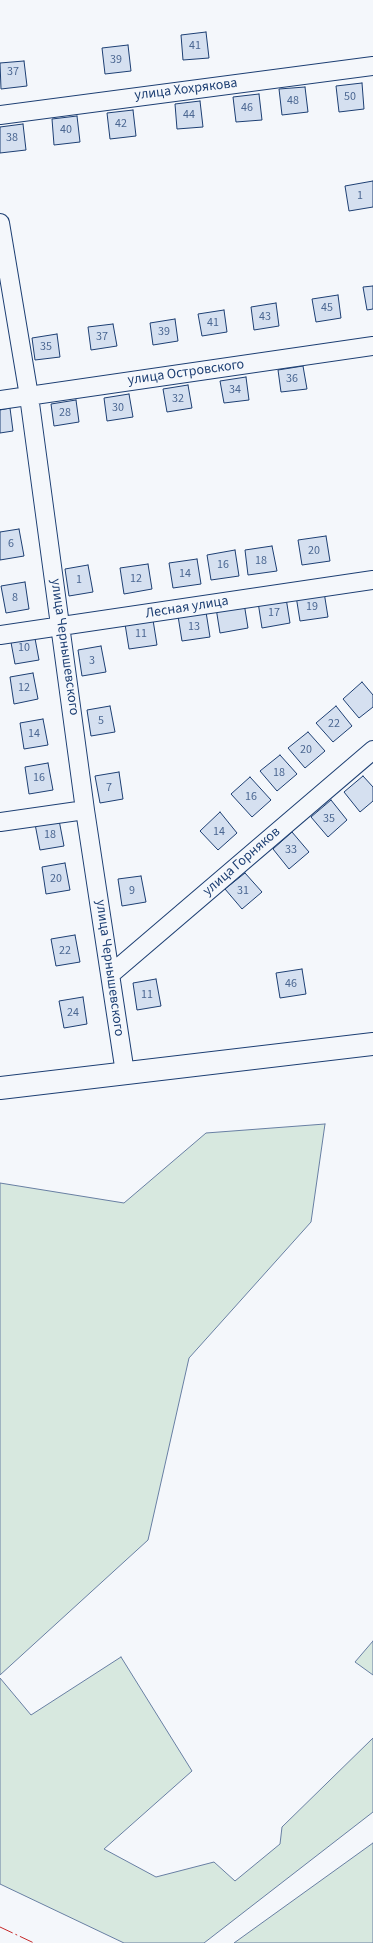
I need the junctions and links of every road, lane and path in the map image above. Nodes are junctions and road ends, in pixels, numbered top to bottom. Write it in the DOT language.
graph roads {
  1 [pos="373,66"];
  2 [pos="0,115"];
  3 [pos="0,222"];
  4 [pos="373,346"];
  5 [pos="30,396"];
  6 [pos="0,400"];
  7 [pos="373,580"];
  8 [pos="62,627"];
  9 [pos="0,635"];
  10 [pos="373,750"];
  11 [pos="85,810"];
  12 [pos="0,822"];
  13 [pos="111,974"];
  14 [pos="373,1044"];
  15 [pos="125,1073"];
  16 [pos="0,1088"];
  1 -- 2 [label="street, улица Хохрякова"];
  3 -- 5 [label="street, улица Чернышевского"];
  4 -- 5 [label="street, улица Островского"];
  5 -- 6 [label="street, улица Островского"];
  5 -- 8 [label="street, улица Чернышевского"];
  7 -- 8 [label="street, Лесная улица"];
  8 -- 9 [label="street, Лесная улица"];
  8 -- 11 [label="street, улица Чернышевского"];
  10 -- 13 [label="street, улица Горняков"];
  11 -- 12 [label="street"];
  11 -- 13 [label="street, улица Чернышевского"];
  13 -- 15 [label="street, улица Чернышевского"];
  14 -- 15 [label="highway"];
  15 -- 16 [label="highway"];
}
